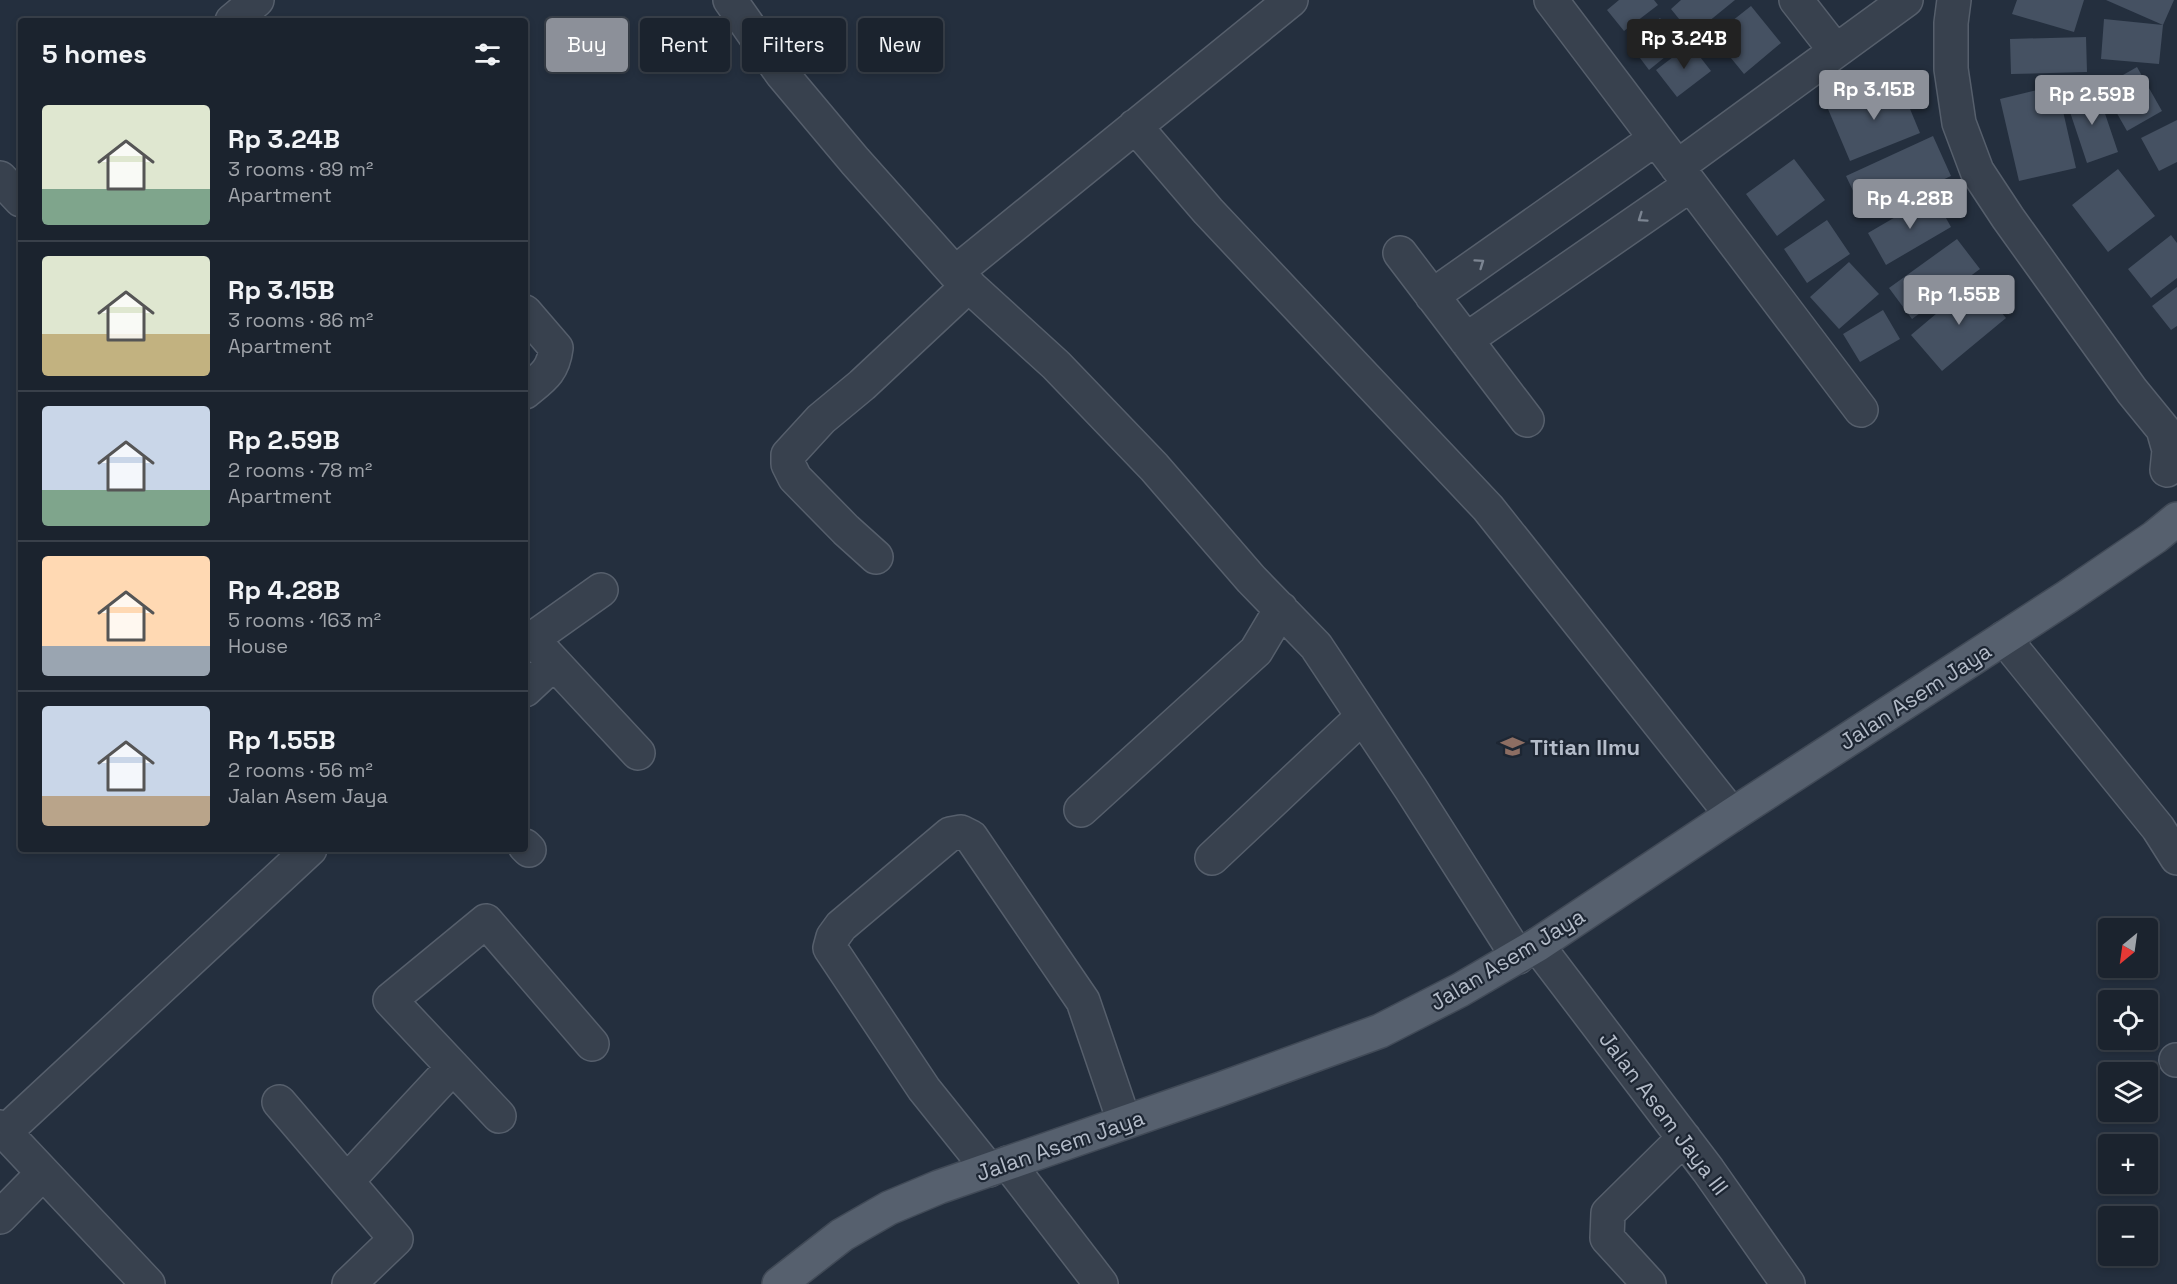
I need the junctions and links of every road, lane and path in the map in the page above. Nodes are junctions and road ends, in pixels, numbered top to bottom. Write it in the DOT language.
graph roads {
  1 [pos="257,0"];
  2 [pos="730,0"];
  3 [pos="1291,0"];
  4 [pos="1551,0"];
  5 [pos="1796,0"];
  6 [pos="1906,0"];
  7 [pos="1954,0"];
  8 [pos="236,18"];
  9 [pos="1835,50"];
  10 [pos="1135,126"];
  11 [pos="1655,139"];
  12 [pos="1684,176"];
  13 [pos="1400,253"];
  14 [pos="962,279"];
  15 [pos="1432,296"];
  16 [pos="528,315"];
  17 [pos="1466,340"];
  18 [pos="528,389"];
  19 [pos="1861,410"];
  20 [pos="1527,420"];
  21 [pos="2167,470"];
  22 [pos="2177,519"];
  23 [pos="876,556"];
  24 [pos="601,590"];
  25 [pos="1281,609"];
  26 [pos="2004,638"];
  27 [pos="529,641"];
  28 [pos="554,663"];
  29 [pos="528,687"];
  30 [pos="1362,717"];
  31 [pos="638,753"];
  32 [pos="1081,810"];
  33 [pos="1732,815"];
  34 [pos="307,852"];
  35 [pos="1212,858"];
  36 [pos="2177,858"];
  37 [pos="1527,951"];
  38 [pos="592,1044"];
  39 [pos="453,1067"];
  40 [pos="279,1102"];
  41 [pos="499,1116"];
  42 [pos="1124,1121"];
  43 [pos="3,1129"];
  44 [pos="1684,1138"];
  45 [pos="998,1166"];
  46 [pos="43,1173"];
  47 [pos="346,1181"];
  48 [pos="0,1217"];
  49 [pos="148,1284"];
  50 [pos="349,1284"];
  51 [pos="779,1284"];
  52 [pos="1101,1284"];
  53 [pos="1648,1284"];
  54 [pos="1788,1284"];
  1 -- 8 [label="street"];
  2 -- 14 [label="street, Jalan Asem Jaya III"];
  3 -- 10 [label="street"];
  4 -- 11 [label="street"];
  5 -- 9 [label="street"];
  6 -- 9 [label="street"];
  7 -- 21 [label="street"];
  9 -- 12 [label="street"];
  10 -- 14 [label="street"];
  10 -- 33 [label="street"];
  11 -- 12 [label="street"];
  15 -- 11 [label="street, one-way"];
  12 -- 17 [label="street, one-way"];
  12 -- 19 [label="street"];
  13 -- 15 [label="street"];
  14 -- 23 [label="street"];
  14 -- 25 [label="street, Jalan Asem Jaya III"];
  15 -- 17 [label="street"];
  16 -- 18 [label="street"];
  17 -- 20 [label="street"];
  22 -- 26 [label="main road, Jalan Asem Jaya"];
  24 -- 27 [label="street"];
  25 -- 30 [label="street, Jalan Asem Jaya III"];
  25 -- 32 [label="street"];
  26 -- 33 [label="main road, Jalan Asem Jaya"];
  26 -- 36 [label="street"];
  27 -- 28 [label="street"];
  28 -- 29 [label="street"];
  28 -- 31 [label="street"];
  30 -- 35 [label="street"];
  30 -- 37 [label="street, Jalan Asem Jaya III"];
  33 -- 37 [label="main road, Jalan Asem Jaya"];
  34 -- 43 [label="street"];
  37 -- 42 [label="main road, Jalan Asem Jaya"];
  37 -- 44 [label="street, Jalan Asem Jaya III"];
  38 -- 39 [label="street"];
  39 -- 41 [label="street"];
  39 -- 47 [label="street"];
  40 -- 47 [label="street"];
  42 -- 45 [label="main road, Jalan Asem Jaya"];
  42 -- 45 [label="street"];
  43 -- 46 [label="street"];
  44 -- 53 [label="street"];
  44 -- 54 [label="street, Jalan Asem Jaya III"];
  45 -- 51 [label="main road, Jalan Asem Jaya"];
  45 -- 52 [label="street"];
  46 -- 48 [label="street"];
  46 -- 49 [label="street"];
  47 -- 50 [label="street"];
}
